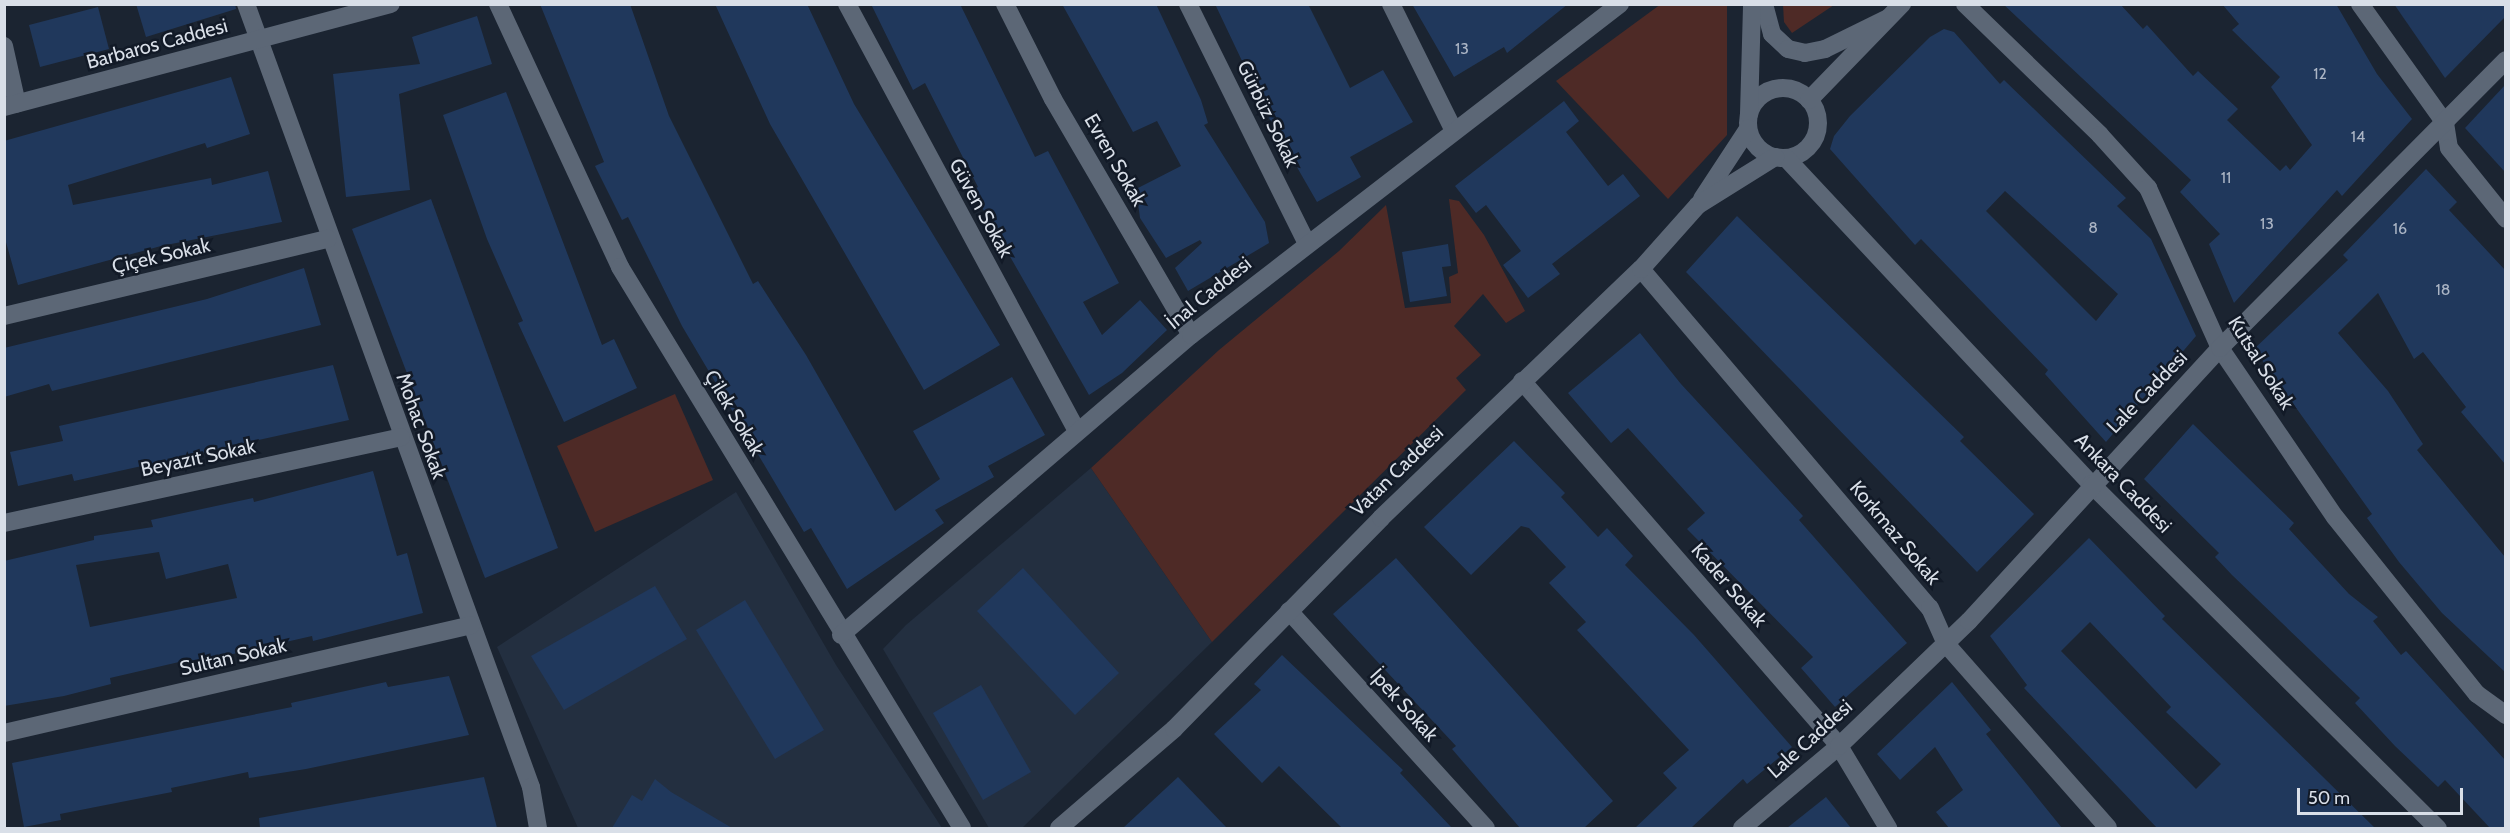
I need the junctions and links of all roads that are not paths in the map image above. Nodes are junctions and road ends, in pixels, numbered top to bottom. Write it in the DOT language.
graph roads {
  1 [pos="246,4"];
  2 [pos="390,4"];
  3 [pos="498,4"];
  4 [pos="847,4"];
  5 [pos="1005,4"];
  6 [pos="1188,4"];
  7 [pos="1391,4"];
  8 [pos="1620,4"];
  9 [pos="1752,4"];
  10 [pos="1764,4"];
  11 [pos="1902,4"];
  12 [pos="1965,4"];
  13 [pos="2360,4"];
  14 [pos="1886,19"];
  15 [pos="256,41"];
  16 [pos="4,46"];
  17 [pos="2505,60"];
  18 [pos="1809,100"];
  19 [pos="11,106"];
  20 [pos="1749,121"];
  21 [pos="2445,123"];
  22 [pos="1453,129"];
  23 [pos="1780,158"];
  24 [pos="1698,205"];
  25 [pos="2505,219"];
  26 [pos="328,239"];
  27 [pos="1306,244"];
  28 [pos="1641,269"];
  29 [pos="4,316"];
  30 [pos="1191,335"];
  31 [pos="2220,348"];
  32 [pos="1522,381"];
  33 [pos="1077,431"];
  34 [pos="401,437"];
  35 [pos="2091,484"];
  36 [pos="4,523"];
  37 [pos="1289,611"];
  38 [pos="471,625"];
  39 [pos="841,635"];
  40 [pos="1946,644"];
  41 [pos="2505,715"];
  42 [pos="4,733"];
  43 [pos="1839,746"];
  44 [pos="1068,826"];
  45 [pos="538,828"];
  46 [pos="962,828"];
  47 [pos="1486,828"];
  48 [pos="1742,828"];
  49 [pos="1888,828"];
  50 [pos="2108,828"];
  51 [pos="2438,828"];
  1 -- 15 [label="street, Mohac Sokak"];
  2 -- 15 [label="street, Barbaros Caddesi"];
  3 -- 39 [label="street, Çilek Sokak"];
  4 -- 33 [label="street, Güven Sokak"];
  5 -- 30 [label="street, Evren Sokak"];
  6 -- 27 [label="street, Gürbüz Sokak"];
  7 -- 22 [label="street"];
  8 -- 22 [label="street, İnal Caddesi"];
  9 -- 20 [label="street"];
  10 -- 14 [label="street"];
  11 -- 14 [label="street"];
  12 -- 31 [label="street, Kutsal Sokak"];
  13 -- 21 [label="street"];
  14 -- 18 [label="street"];
  15 -- 19 [label="street, Barbaros Caddesi"];
  15 -- 26 [label="street, Mohac Sokak"];
  16 -- 19 [label="street"];
  17 -- 21 [label="street, Lale Caddesi"];
  18 -- 20 [label="street"];
  18 -- 23 [label="street"];
  20 -- 23 [label="street"];
  20 -- 24 [label="street"];
  21 -- 25 [label="street"];
  21 -- 31 [label="street, Lale Caddesi"];
  22 -- 27 [label="street, İnal Caddesi"];
  23 -- 24 [label="street, Vatan Caddesi"];
  23 -- 35 [label="street, Ankara Caddesi"];
  24 -- 28 [label="street, Vatan Caddesi"];
  26 -- 29 [label="street, Çiçek Sokak"];
  26 -- 34 [label="street, Mohac Sokak"];
  27 -- 30 [label="street, İnal Caddesi"];
  28 -- 32 [label="street, Vatan Caddesi"];
  28 -- 40 [label="street, Korkmaz Sokak"];
  30 -- 33 [label="street, İnal Caddesi"];
  31 -- 35 [label="street, Lale Caddesi"];
  31 -- 41 [label="street, Kutsal Sokak"];
  32 -- 37 [label="street, Vatan Caddesi"];
  32 -- 43 [label="street, Kader Sokak"];
  33 -- 39 [label="street, İnal Caddesi"];
  34 -- 36 [label="street, Beyazıt Sokak"];
  34 -- 38 [label="street, Mohac Sokak"];
  35 -- 40 [label="street, Lale Caddesi"];
  35 -- 51 [label="street, Ankara Caddesi"];
  37 -- 44 [label="street, Vatan Caddesi"];
  37 -- 47 [label="street, İpek Sokak"];
  38 -- 42 [label="street, Sultan Sokak"];
  38 -- 45 [label="street, Mohac Sokak"];
  39 -- 46 [label="street, Çilek Sokak"];
  40 -- 43 [label="street, Lale Caddesi"];
  40 -- 50 [label="street, Korkmaz Sokak"];
  43 -- 48 [label="street, Lale Caddesi"];
  43 -- 49 [label="street, Kader Sokak"];
}
